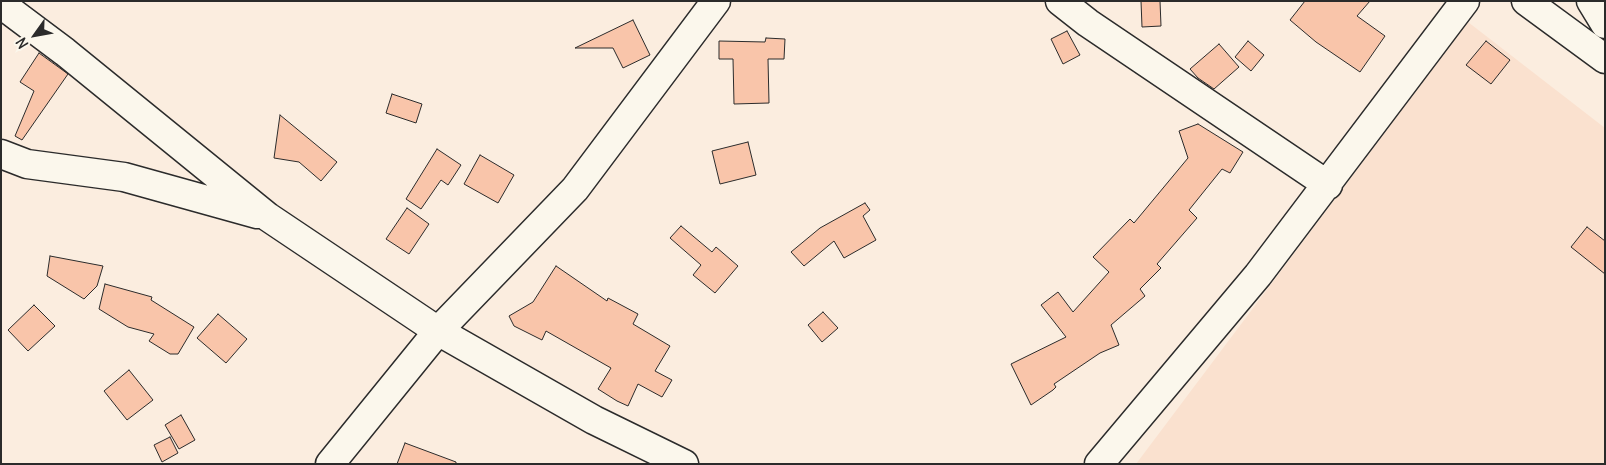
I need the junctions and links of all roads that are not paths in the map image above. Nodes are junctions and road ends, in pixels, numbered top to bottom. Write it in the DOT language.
graph roads {
  1 [pos="716,1"];
  2 [pos="1060,1"];
  3 [pos="1465,1"];
  4 [pos="1526,1"];
  5 [pos="1591,1"];
  6 [pos="1,4"];
  7 [pos="1605,24"];
  8 [pos="1605,59"];
  9 [pos="1,154"];
  10 [pos="1328,185"];
  11 [pos="268,216"];
  12 [pos="438,332"];
  13 [pos="330,464"];
  14 [pos="684,464"];
  15 [pos="1099,464"];
  1 -- 12 [label="street"];
  2 -- 10 [label="street"];
  3 -- 10 [label="street"];
  4 -- 8 [label="street"];
  5 -- 7 [label="street"];
  6 -- 11 [label="street"];
  9 -- 11 [label="street"];
  10 -- 15 [label="street"];
  11 -- 12 [label="street"];
  12 -- 13 [label="street"];
  12 -- 14 [label="street"];
}
